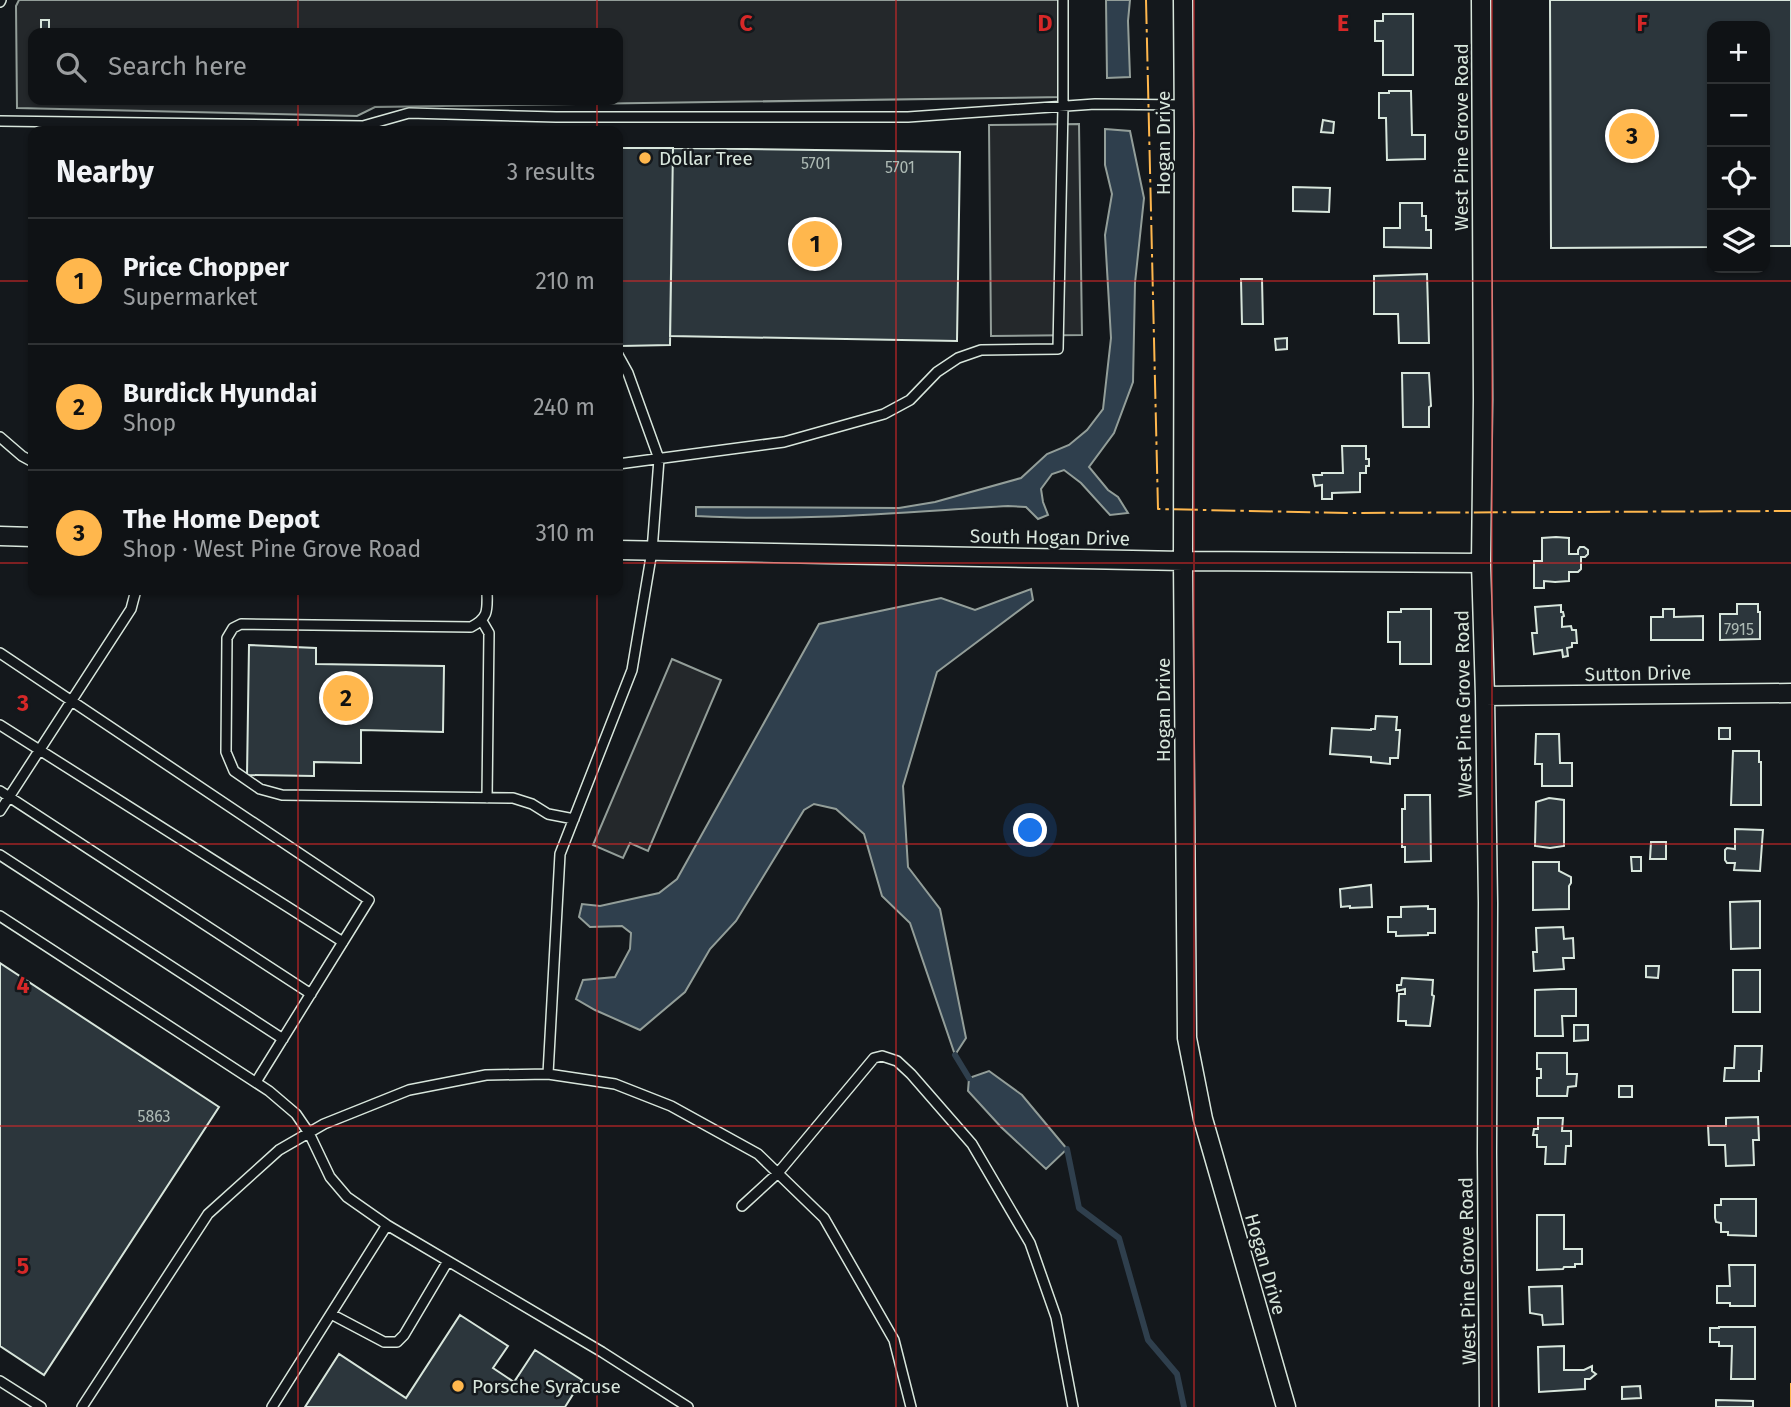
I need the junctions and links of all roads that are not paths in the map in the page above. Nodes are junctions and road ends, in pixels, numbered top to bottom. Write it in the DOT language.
graph roads {
  1 [pos="1063,0"];
  2 [pos="1183,0"];
  3 [pos="1481,0"];
  4 [pos="1184,105"];
  5 [pos="1063,107"];
  6 [pos="0,121"];
  7 [pos="623,364"];
  8 [pos="0,437"];
  9 [pos="28,459"];
  10 [pos="659,459"];
  11 [pos="623,463"];
  12 [pos="0,536"];
  13 [pos="28,537"];
  14 [pos="623,550"];
  15 [pos="652,551"];
  16 [pos="1183,561"];
  17 [pos="1481,563"];
  18 [pos="135,595"];
  19 [pos="487,595"];
  20 [pos="482,621"];
  21 [pos="0,653"];
  22 [pos="1791,693"];
  23 [pos="1485,696"];
  24 [pos="72,700"];
  25 [pos="0,725"];
  26 [pos="39,751"];
  27 [pos="0,791"];
  28 [pos="9,797"];
  29 [pos="487,798"];
  30 [pos="0,811"];
  31 [pos="574,818"];
  32 [pos="0,855"];
  33 [pos="0,916"];
  34 [pos="343,942"];
  35 [pos="311,994"];
  36 [pos="283,1039"];
  37 [pos="548,1074"];
  38 [pos="256,1083"];
  39 [pos="309,1133"];
  40 [pos="778,1173"];
  41 [pos="742,1206"];
  42 [pos="387,1226"];
  43 [pos="447,1261"];
  44 [pos="331,1314"];
  45 [pos="1,1385"];
  46 [pos="41,1407"];
  47 [pos="82,1407"];
  48 [pos="272,1407"];
  49 [pos="688,1407"];
  50 [pos="911,1407"];
  51 [pos="1073,1407"];
  52 [pos="1286,1407"];
  53 [pos="1489,1407"];
  1 -- 5 [label="lane"];
  2 -- 4 [label="street, Hogan Drive"];
  3 -- 17 [label="street, West Pine Grove Road"];
  4 -- 5 [label="lane"];
  4 -- 16 [label="street, Hogan Drive"];
  5 -- 6 [label="lane"];
  5 -- 10 [label="lane"];
  7 -- 10 [label="lane"];
  8 -- 9 [label="lane"];
  10 -- 11 [label="lane"];
  10 -- 15 [label="lane"];
  12 -- 13 [label="street"];
  14 -- 15 [label="street, South Hogan Drive"];
  15 -- 16 [label="street, South Hogan Drive"];
  15 -- 31 [label="lane"];
  16 -- 17 [label="street, South Hogan Drive"];
  16 -- 52 [label="street, Hogan Drive"];
  17 -- 23 [label="street, West Pine Grove Road"];
  18 -- 24 [label="lane"];
  19 -- 20 [label="lane"];
  20 -- 29 [label="lane"];
  20 -- 29 [label="lane"];
  21 -- 24 [label="lane"];
  22 -- 23 [label="street, Sutton Drive"];
  23 -- 53 [label="street, West Pine Grove Road"];
  24 -- 26 [label="lane"];
  24 -- 34 [label="lane"];
  25 -- 26 [label="lane"];
  26 -- 28 [label="lane"];
  26 -- 34 [label="lane"];
  27 -- 28 [label="lane"];
  28 -- 30 [label="lane"];
  28 -- 35 [label="lane"];
  29 -- 31 [label="lane"];
  31 -- 37 [label="lane"];
  32 -- 36 [label="lane"];
  33 -- 38 [label="lane"];
  34 -- 35 [label="lane"];
  35 -- 36 [label="lane"];
  36 -- 38 [label="lane"];
  37 -- 39 [label="lane"];
  37 -- 40 [label="lane"];
  38 -- 39 [label="lane"];
  39 -- 42 [label="lane"];
  39 -- 47 [label="lane"];
  40 -- 41 [label="lane"];
  40 -- 50 [label="lane"];
  40 -- 51 [label="lane"];
  42 -- 43 [label="lane"];
  42 -- 44 [label="lane"];
  43 -- 44 [label="lane"];
  43 -- 49 [label="lane"];
  44 -- 48 [label="lane"];
  45 -- 46 [label="lane"];
}
